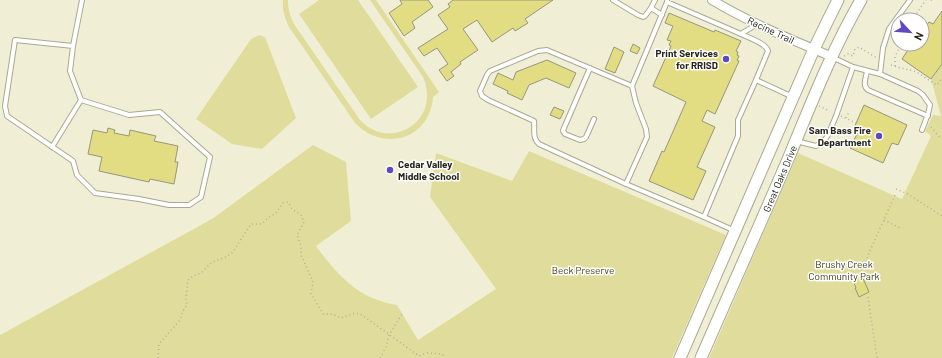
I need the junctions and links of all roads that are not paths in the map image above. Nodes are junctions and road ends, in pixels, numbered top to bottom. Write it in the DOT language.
graph roads {
  1 [pos="82,0"];
  2 [pos="614,0"];
  3 [pos="655,0"];
  4 [pos="712,0"];
  5 [pos="838,0"];
  6 [pos="861,0"];
  7 [pos="910,0"];
  8 [pos="667,1"];
  9 [pos="651,8"];
  10 [pos="662,14"];
  11 [pos="757,24"];
  12 [pos="741,34"];
  13 [pos="73,46"];
  14 [pos="814,49"];
  15 [pos="837,55"];
  16 [pos="853,67"];
  17 [pos="590,68"];
  18 [pos="867,71"];
  19 [pos="880,74"];
  20 [pos="756,80"];
  21 [pos="632,86"];
  22 [pos="794,97"];
  23 [pos="81,100"];
  24 [pos="928,116"];
  25 [pos="594,120"];
  26 [pos="922,130"];
  27 [pos="796,141"];
  28 [pos="52,147"];
  29 [pos="626,184"];
  30 [pos="704,217"];
  31 [pos="735,230"];
  32 [pos="680,358"];
  33 [pos="701,358"];
  1 -- 13 [label="lane"];
  2 -- 9 [label="lane"];
  3 -- 9 [label="lane"];
  4 -- 11 [label="street, Racine Trail"];
  5 -- 14 [label="street, Great Oaks Drive"];
  6 -- 15 [label="street, Great Oaks Drive"];
  7 -- 19 [label="lane"];
  8 -- 10 [label="lane"];
  8 -- 12 [label="lane"];
  9 -- 10 [label="lane"];
  10 -- 21 [label="lane"];
  11 -- 12 [label="lane"];
  11 -- 14 [label="street, Racine Trail"];
  12 -- 20 [label="lane"];
  13 -- 23 [label="lane"];
  13 -- 28 [label="lane"];
  14 -- 15 [label="street, Racine Trail"];
  14 -- 22 [label="street, Great Oaks Drive"];
  15 -- 16 [label="lane"];
  15 -- 27 [label="street, Great Oaks Drive"];
  16 -- 18 [label="lane"];
  16 -- 27 [label="lane"];
  17 -- 21 [label="lane"];
  17 -- 25 [label="lane"];
  17 -- 29 [label="lane"];
  18 -- 19 [label="lane"];
  18 -- 24 [label="lane"];
  19 -- 24 [label="lane"];
  20 -- 22 [label="lane"];
  20 -- 30 [label="lane"];
  21 -- 29 [label="lane"];
  22 -- 31 [label="street, Great Oaks Drive"];
  23 -- 28 [label="lane"];
  23 -- 28 [label="lane"];
  24 -- 26 [label="lane"];
  27 -- 33 [label="street, Great Oaks Drive"];
  29 -- 30 [label="lane"];
  30 -- 31 [label="lane"];
  31 -- 32 [label="street, Great Oaks Drive"];
}
